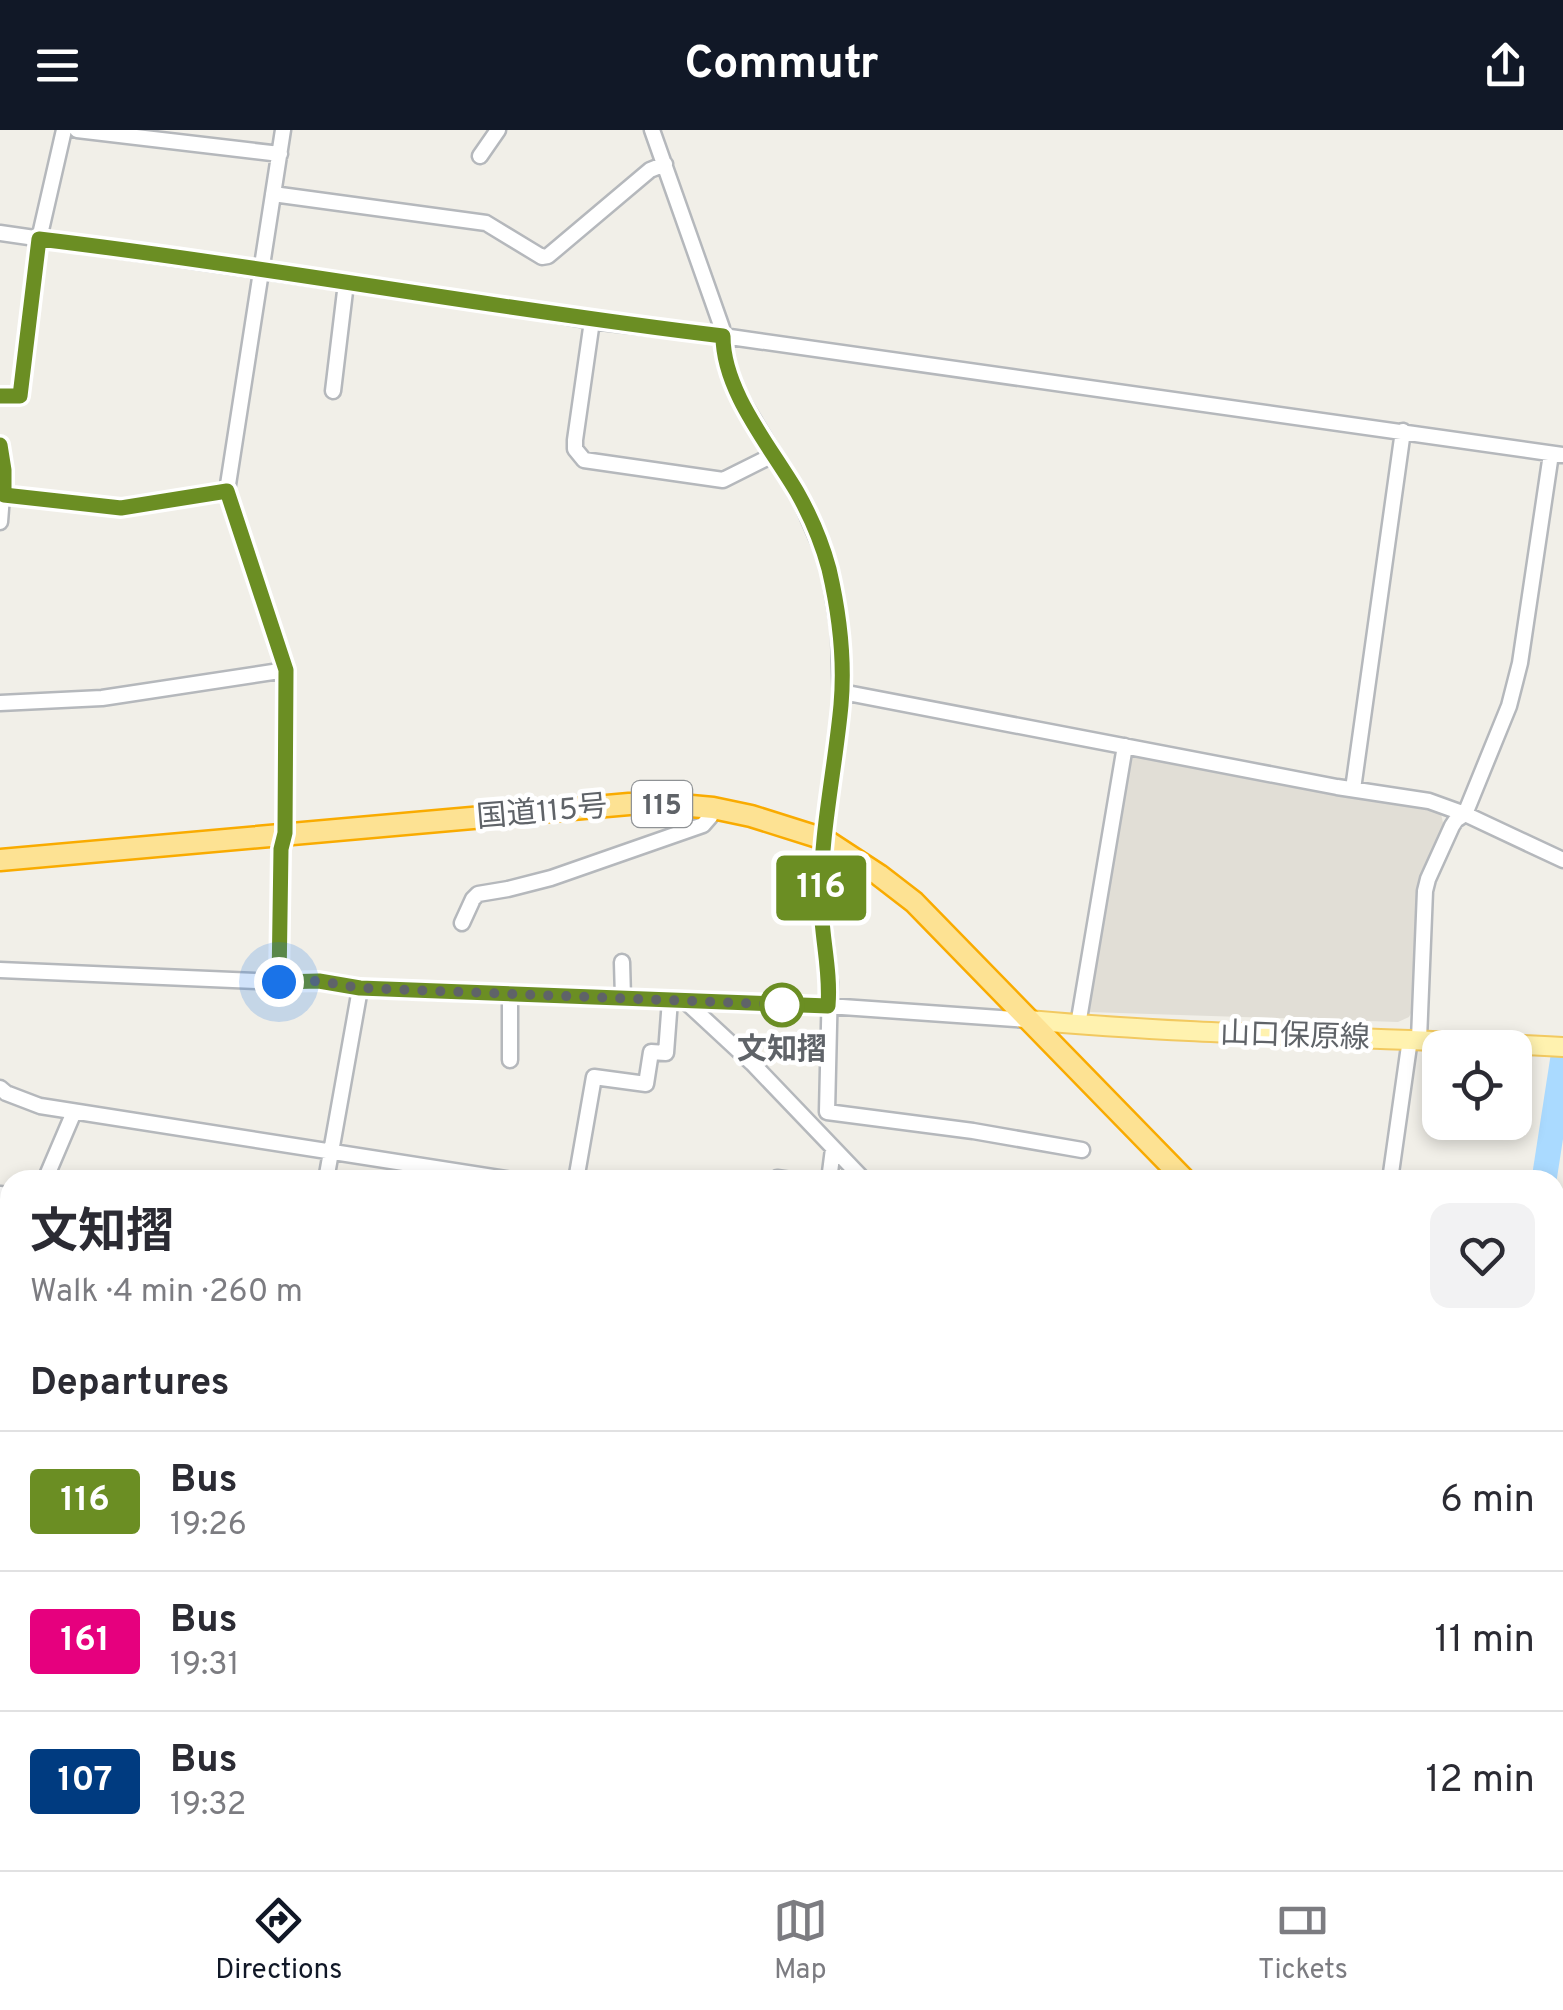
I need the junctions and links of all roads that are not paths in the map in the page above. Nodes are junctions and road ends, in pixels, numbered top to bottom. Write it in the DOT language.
graph roads {
  1 [pos="64,130"];
  2 [pos="77,130"];
  3 [pos="283,130"];
  4 [pos="498,130"];
  5 [pos="652,130"];
  6 [pos="280,154"];
  7 [pos="480,156"];
  8 [pos="665,164"];
  9 [pos="273,194"];
  10 [pos="0,233"];
  11 [pos="39,239"];
  12 [pos="260,270"];
  13 [pos="346,283"];
  14 [pos="592,320"];
  15 [pos="723,336"];
  16 [pos="333,390"];
  17 [pos="0,396"];
  18 [pos="1402,431"];
  19 [pos="0,445"];
  20 [pos="773,454"];
  21 [pos="1557,454"];
  22 [pos="227,491"];
  23 [pos="4,495"];
  24 [pos="0,522"];
  25 [pos="286,670"];
  26 [pos="842,692"];
  27 [pos="0,702"];
  28 [pos="1124,746"];
  29 [pos="1353,790"];
  30 [pos="712,808"];
  31 [pos="1464,814"];
  32 [pos="285,833"];
  33 [pos="824,839"];
  34 [pos="0,860"];
  35 [pos="1563,860"];
  36 [pos="462,924"];
  37 [pos="622,962"];
  38 [pos="0,970"];
  39 [pos="279,982"];
  40 [pos="360,988"];
  41 [pos="510,994"];
  42 [pos="623,998"];
  43 [pos="678,1001"];
  44 [pos="828,1006"];
  45 [pos="1028,1020"];
  46 [pos="1078,1025"];
  47 [pos="1415,1039"];
  48 [pos="1563,1047"];
  49 [pos="510,1060"];
  50 [pos="0,1088"];
  51 [pos="74,1112"];
  52 [pos="828,1112"];
  53 [pos="830,1144"];
  54 [pos="1082,1150"];
  55 [pos="330,1153"];
  56 [pos="48,1170"];
  57 [pos="327,1170"];
  58 [pos="445,1170"];
  59 [pos="578,1170"];
  60 [pos="829,1170"];
  61 [pos="855,1170"];
  62 [pos="1175,1170"];
  63 [pos="1392,1170"];
  1 -- 11 [label="street"];
  2 -- 6 [label="street"];
  3 -- 6 [label="street"];
  4 -- 7 [label="street"];
  5 -- 8 [label="street"];
  6 -- 9 [label="street"];
  8 -- 9 [label="street"];
  8 -- 15 [label="street"];
  9 -- 12 [label="street"];
  10 -- 11 [label="street"];
  11 -- 12 [label="street"];
  11 -- 17 [label="street"];
  12 -- 13 [label="street"];
  12 -- 22 [label="street"];
  13 -- 14 [label="street"];
  13 -- 16 [label="street"];
  14 -- 15 [label="street"];
  14 -- 20 [label="street"];
  15 -- 18 [label="street"];
  15 -- 20 [label="street"];
  18 -- 21 [label="street"];
  18 -- 29 [label="street"];
  19 -- 23 [label="street"];
  20 -- 26 [label="street"];
  21 -- 31 [label="street"];
  22 -- 23 [label="street"];
  22 -- 25 [label="street"];
  23 -- 24 [label="street"];
  25 -- 27 [label="street"];
  25 -- 32 [label="street"];
  26 -- 28 [label="street"];
  26 -- 33 [label="street"];
  28 -- 29 [label="street"];
  28 -- 46 [label="street"];
  29 -- 31 [label="street"];
  30 -- 32 [label="highway, 国道115号 / 115"];
  30 -- 33 [label="highway, 国道115号 / 115"];
  30 -- 36 [label="street"];
  31 -- 35 [label="street"];
  31 -- 47 [label="street"];
  32 -- 34 [label="highway, 国道115号 / 115"];
  32 -- 39 [label="street"];
  33 -- 44 [label="street"];
  33 -- 45 [label="highway, 国道115号 / 115"];
  37 -- 42 [label="street"];
  38 -- 39 [label="street"];
  39 -- 40 [label="street"];
  40 -- 41 [label="street"];
  40 -- 55 [label="street"];
  41 -- 42 [label="street"];
  41 -- 49 [label="street"];
  42 -- 43 [label="street"];
  43 -- 44 [label="street"];
  43 -- 53 [label="street"];
  43 -- 59 [label="street"];
  44 -- 45 [label="street"];
  44 -- 52 [label="street"];
  45 -- 46 [label="main road, 山口保原線"];
  45 -- 62 [label="highway, 国道115号 / 115"];
  46 -- 47 [label="main road, 山口保原線"];
  47 -- 48 [label="main road, 山口保原線"];
  47 -- 63 [label="street"];
  50 -- 51 [label="street"];
  51 -- 55 [label="street"];
  51 -- 56 [label="street"];
  52 -- 53 [label="street"];
  52 -- 54 [label="street"];
  53 -- 60 [label="street"];
  53 -- 61 [label="street"];
  55 -- 57 [label="street"];
  55 -- 58 [label="street"];
}
